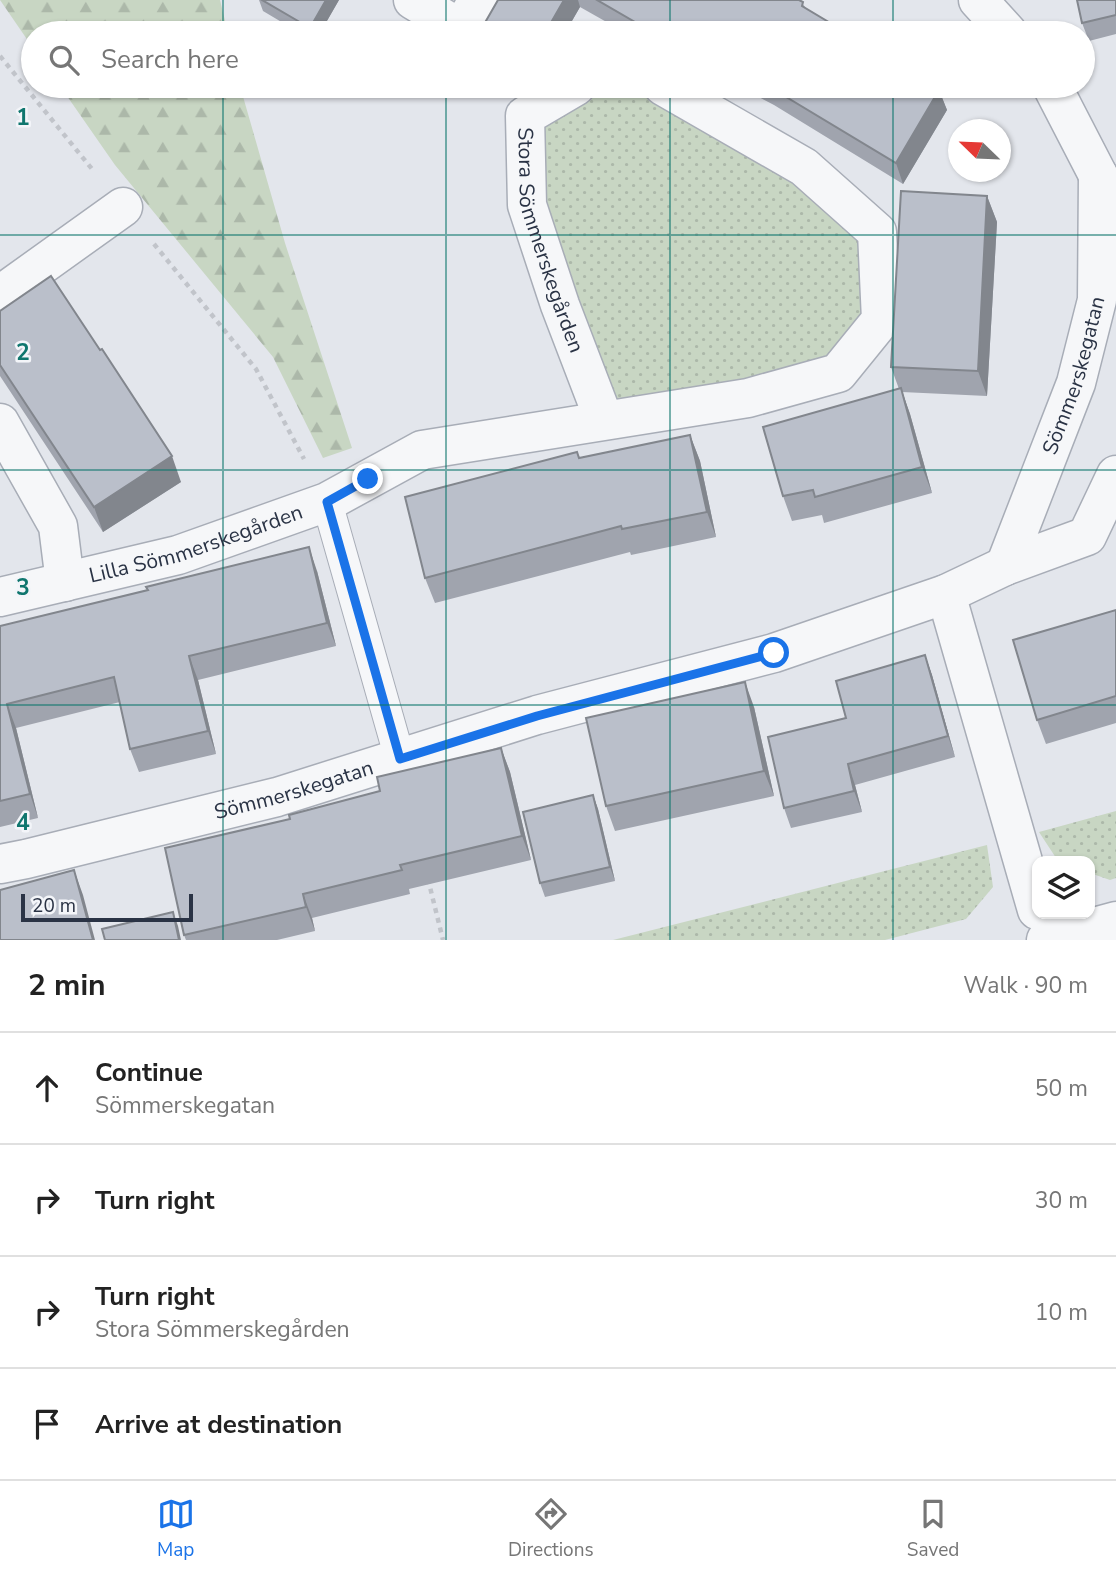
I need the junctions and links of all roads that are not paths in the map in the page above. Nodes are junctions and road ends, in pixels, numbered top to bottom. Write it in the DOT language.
graph roads {
  1 [pos="413,0"];
  2 [pos="478,0"];
  3 [pos="978,0"];
  4 [pos="448,21"];
  5 [pos="466,21"];
  6 [pos="997,21"];
  7 [pos="556,98"];
  8 [pos="684,98"];
  9 [pos="1058,98"];
  10 [pos="1098,174"];
  11 [pos="123,207"];
  12 [pos="1116,218"];
  13 [pos="0,295"];
  14 [pos="604,420"];
  15 [pos="0,423"];
  16 [pos="1116,475"];
  17 [pos="327,502"];
  18 [pos="1005,566"];
  19 [pos="65,582"];
  20 [pos="946,594"];
  21 [pos="0,597"];
  22 [pos="400,759"];
  23 [pos="0,864"];
  24 [pos="1032,891"];
  25 [pos="1040,919"];
  26 [pos="1116,920"];
  27 [pos="1046,940"];
  1 -- 4 [label="street"];
  2 -- 5 [label="street"];
  3 -- 6 [label="street"];
  7 -- 14 [label="street, Stora Sömmerskegården"];
  8 -- 14 [label="street"];
  9 -- 10 [label="street, Sömmerskegatan"];
  10 -- 12 [label="street, Sömmerskegatan"];
  10 -- 18 [label="street, Sömmerskegatan"];
  11 -- 13 [label="street"];
  14 -- 17 [label="street"];
  15 -- 19 [label="street, Lilla Sömmerskegården"];
  16 -- 18 [label="street, Sömmerskegatan"];
  17 -- 19 [label="street, Lilla Sömmerskegården"];
  17 -- 22 [label="lane"];
  18 -- 20 [label="street, Sömmerskegatan"];
  19 -- 21 [label="street, Lilla Sömmerskegården"];
  20 -- 22 [label="street, Sömmerskegatan"];
  20 -- 24 [label="street"];
  22 -- 23 [label="street, Sömmerskegatan"];
  25 -- 27 [label="street"];
  26 -- 27 [label="street"];
}
